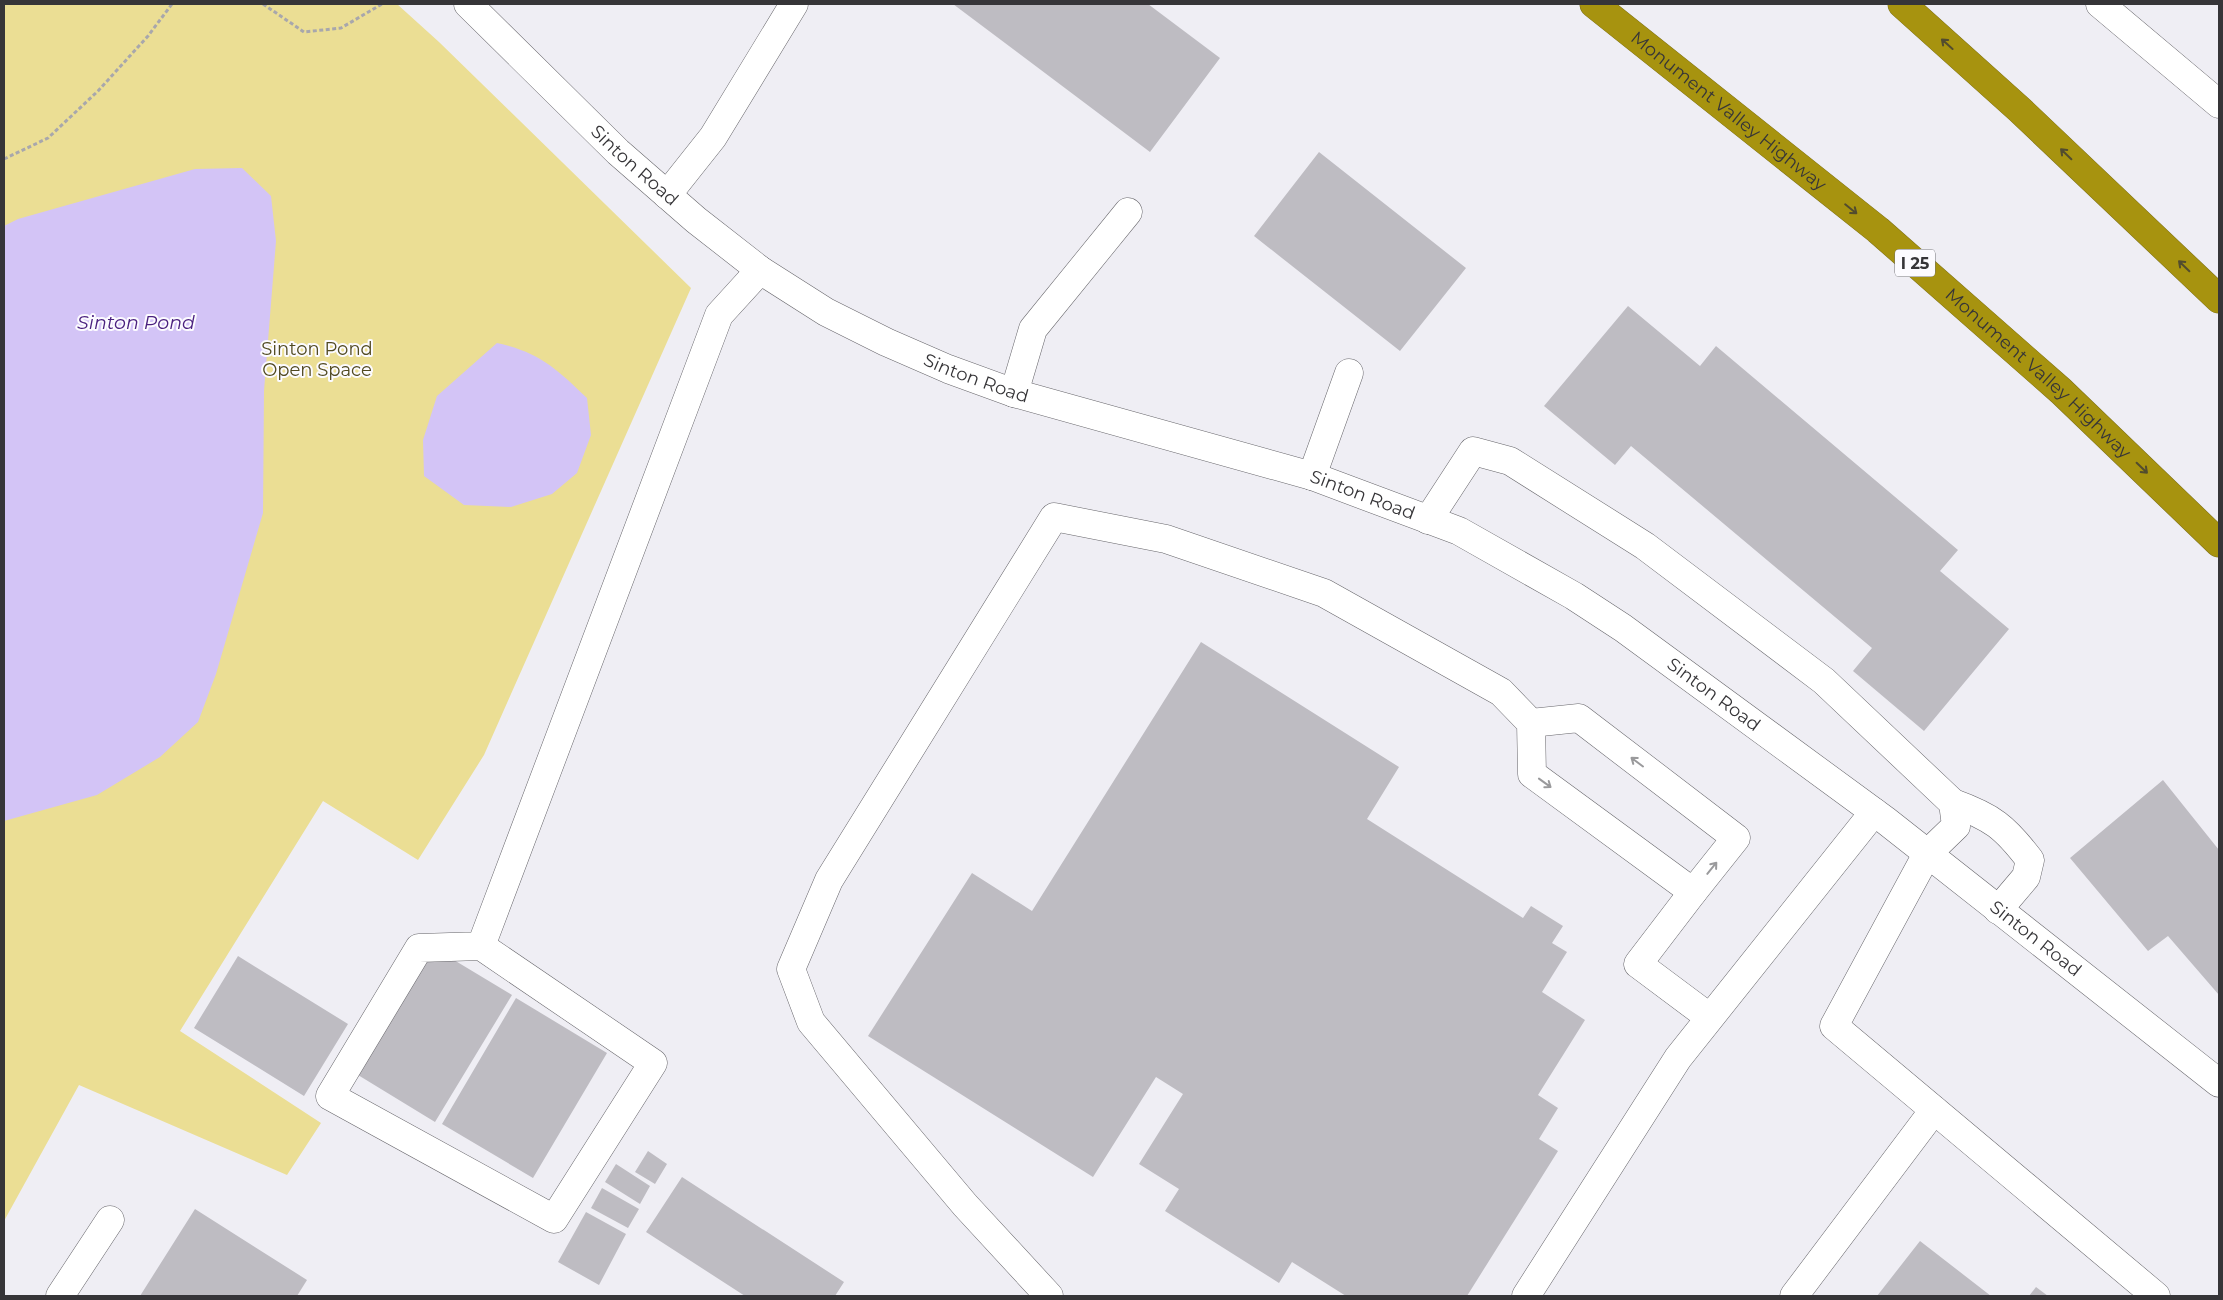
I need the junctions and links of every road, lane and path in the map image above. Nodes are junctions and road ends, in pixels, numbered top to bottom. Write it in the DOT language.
graph roads {
  1 [pos="172,4"];
  2 [pos="263,4"];
  3 [pos="382,4"];
  4 [pos="468,4"];
  5 [pos="794,4"];
  6 [pos="1594,4"];
  7 [pos="1902,4"];
  8 [pos="2100,4"];
  9 [pos="2219,104"];
  10 [pos="4,159"];
  11 [pos="667,195"];
  12 [pos="1128,212"];
  13 [pos="760,270"];
  14 [pos="2219,299"];
  15 [pos="1349,373"];
  16 [pos="1014,393"];
  17 [pos="1312,476"];
  18 [pos="1428,520"];
  19 [pos="2219,543"];
  20 [pos="1532,723"];
  21 [pos="1953,803"];
  22 [pos="1874,812"];
  23 [pos="1928,854"];
  24 [pos="1693,892"];
  25 [pos="1998,910"];
  26 [pos="481,946"];
  27 [pos="1709,1017"];
  28 [pos="2219,1084"];
  29 [pos="1934,1110"];
  30 [pos="110,1220"];
  31 [pos="60,1296"];
  32 [pos="1048,1296"];
  33 [pos="1526,1296"];
  34 [pos="1794,1296"];
  35 [pos="2156,1296"];
  1 -- 10 [label="path"];
  2 -- 3 [label="path"];
  4 -- 11 [label="street, Sinton Road"];
  5 -- 11 [label="street"];
  6 -- 19 [label="highway, Monument Valley Highway / I 25, one-way"];
  14 -- 7 [label="highway, one-way"];
  8 -- 9 [label="street"];
  11 -- 13 [label="street, Sinton Road"];
  12 -- 16 [label="street"];
  13 -- 16 [label="street, Sinton Road"];
  13 -- 26 [label="street"];
  15 -- 17 [label="street"];
  16 -- 17 [label="street, Sinton Road"];
  17 -- 18 [label="street, Sinton Road"];
  18 -- 21 [label="street"];
  18 -- 22 [label="street, Sinton Road"];
  20 -- 24 [label="street, one-way"];
  24 -- 20 [label="street, one-way"];
  20 -- 32 [label="street"];
  21 -- 23 [label="street"];
  21 -- 25 [label="street"];
  22 -- 23 [label="street, Sinton Road"];
  22 -- 27 [label="street"];
  23 -- 25 [label="street, Sinton Road"];
  23 -- 29 [label="street"];
  24 -- 27 [label="street"];
  25 -- 28 [label="street, Sinton Road"];
  26 -- 26 [label="street"];
  27 -- 33 [label="street"];
  29 -- 34 [label="street"];
  29 -- 35 [label="street"];
  30 -- 31 [label="street"];
}
